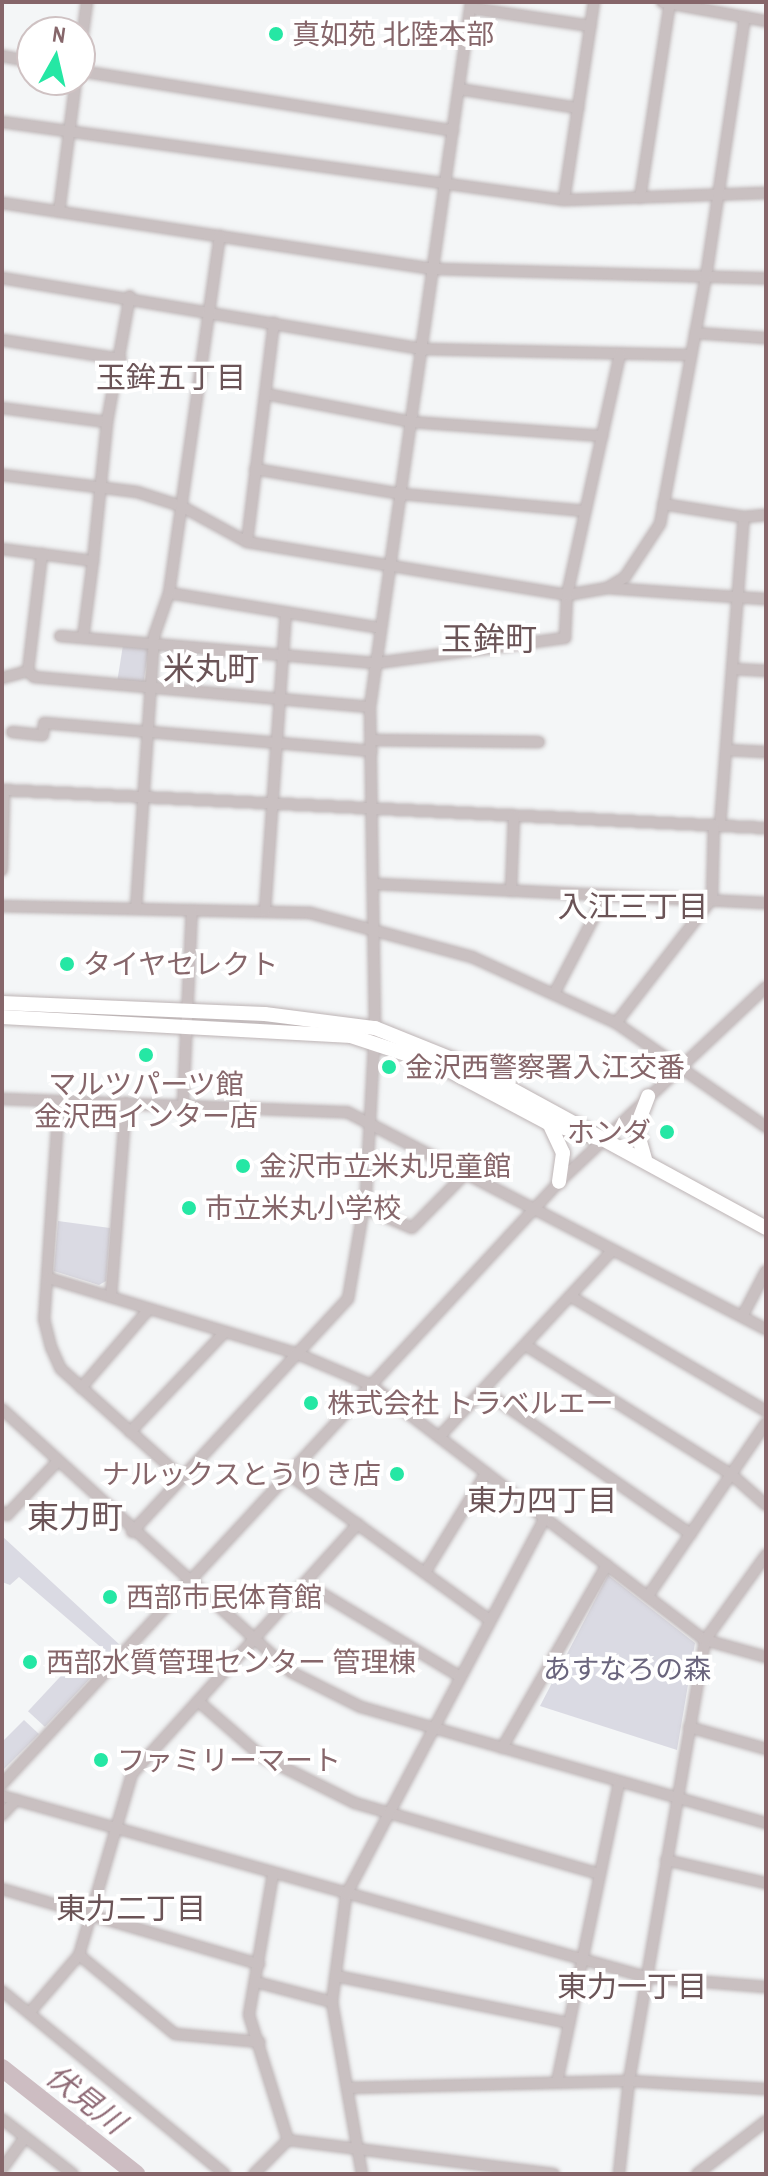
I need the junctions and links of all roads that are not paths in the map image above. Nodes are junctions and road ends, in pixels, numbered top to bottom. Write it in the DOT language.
graph roads {
  1 [pos="594,2"];
  2 [pos="666,3"];
  3 [pos="471,5"];
  4 [pos="745,17"];
  5 [pos="766,21"];
  6 [pos="591,26"];
  7 [pos="96,74"];
  8 [pos="459,89"];
  9 [pos="74,96"];
  10 [pos="578,108"];
  11 [pos="2,122"];
  12 [pos="453,131"];
  13 [pos="68,133"];
  14 [pos="446,183"];
  15 [pos="766,193"];
  16 [pos="718,194"];
  17 [pos="640,198"];
  18 [pos="564,200"];
  19 [pos="2,203"];
  20 [pos="59,212"];
  21 [pos="220,236"];
  22 [pos="435,269"];
  23 [pos="706,277"];
  24 [pos="2,278"];
  25 [pos="766,278"];
  26 [pos="130,296"];
  27 [pos="208,311"];
  28 [pos="274,323"];
  29 [pos="695,333"];
  30 [pos="766,338"];
  31 [pos="2,340"];
  32 [pos="422,349"];
  33 [pos="620,354"];
  34 [pos="691,355"];
  35 [pos="120,359"];
  36 [pos="266,394"];
  37 [pos="2,408"];
  38 [pos="107,422"];
  39 [pos="412,422"];
  40 [pos="602,436"];
  41 [pos="255,469"];
  42 [pos="2,475"];
  43 [pos="99,487"];
  44 [pos="402,494"];
  45 [pos="663,504"];
  46 [pos="181,506"];
  47 [pos="585,511"];
  48 [pos="766,515"];
  49 [pos="744,517"];
  50 [pos="247,542"];
  51 [pos="2,549"];
  52 [pos="42,554"];
  53 [pos="93,561"];
  54 [pos="391,566"];
  55 [pos="607,588"];
  56 [pos="169,593"];
  57 [pos="567,595"];
  58 [pos="739,598"];
  59 [pos="766,599"];
  60 [pos="286,613"];
  61 [pos="381,628"];
  62 [pos="60,636"];
  63 [pos="83,638"];
  64 [pos="153,645"];
  65 [pos="283,655"];
  66 [pos="377,663"];
  67 [pos="733,669"];
  68 [pos="28,671"];
  69 [pos="766,671"];
  70 [pos="2,678"];
  71 [pos="150,687"];
  72 [pos="280,698"];
  73 [pos="370,707"];
  74 [pos="12,732"];
  75 [pos="144,732"];
  76 [pos="539,742"];
  77 [pos="277,743"];
  78 [pos="372,746"];
  79 [pos="726,750"];
  80 [pos="766,752"];
  81 [pos="3,791"];
  82 [pos="140,798"];
  83 [pos="273,805"];
  84 [pos="375,810"];
  85 [pos="514,816"];
  86 [pos="717,826"];
  87 [pos="766,828"];
  88 [pos="2,870"];
  89 [pos="376,884"];
  90 [pos="511,891"];
  91 [pos="605,896"];
  92 [pos="712,899"];
  93 [pos="766,903"];
  94 [pos="2,906"];
  95 [pos="136,909"];
  96 [pos="192,910"];
  97 [pos="265,911"];
  98 [pos="374,930"];
  99 [pos="766,987"];
  100 [pos="555,992"];
  101 [pos="2,1003"];
  102 [pos="2,1017"];
  103 [pos="187,1018"];
  104 [pos="616,1023"];
  105 [pos="374,1035"];
  106 [pos="679,1065"];
  107 [pos="648,1096"];
  108 [pos="2,1099"];
  109 [pos="59,1101"];
  110 [pos="126,1103"];
  111 [pos="183,1105"];
  112 [pos="366,1121"];
  113 [pos="764,1122"];
  114 [pos="548,1123"];
  115 [pos="602,1138"];
  116 [pos="645,1159"];
  117 [pos="465,1174"];
  118 [pos="559,1182"];
  119 [pos="363,1207"];
  120 [pos="537,1207"];
  121 [pos="766,1228"];
  122 [pos="613,1250"];
  123 [pos="766,1271"];
  124 [pos="48,1278"];
  125 [pos="570,1296"];
  126 [pos="111,1297"];
  127 [pos="149,1309"];
  128 [pos="743,1315"];
  129 [pos="766,1329"];
  130 [pos="225,1332"];
  131 [pos="525,1345"];
  132 [pos="298,1354"];
  133 [pos="371,1385"];
  134 [pos="81,1388"];
  135 [pos="483,1390"];
  136 [pos="2,1409"];
  137 [pos="766,1411"];
  138 [pos="766,1423"];
  139 [pos="130,1432"];
  140 [pos="439,1437"];
  141 [pos="56,1463"];
  142 [pos="486,1473"];
  143 [pos="288,1474"];
  144 [pos="732,1475"];
  145 [pos="180,1476"];
  146 [pos="766,1505"];
  147 [pos="2,1512"];
  148 [pos="545,1518"];
  149 [pos="358,1524"];
  150 [pos="132,1532"];
  151 [pos="691,1534"];
  152 [pos="766,1555"];
  153 [pos="607,1565"];
  154 [pos="426,1571"];
  155 [pos="188,1581"];
  156 [pos="306,1584"];
  157 [pos="648,1596"];
  158 [pos="490,1620"];
  159 [pos="255,1639"];
  160 [pos="705,1640"];
  161 [pos="766,1657"];
  162 [pos="459,1676"];
  163 [pos="198,1701"];
  164 [pos="689,1727"];
  165 [pos="432,1728"];
  166 [pos="502,1748"];
  167 [pos="766,1749"];
  168 [pos="619,1782"];
  169 [pos="2,1784"];
  170 [pos="2,1796"];
  171 [pos="676,1797"];
  172 [pos="16,1800"];
  173 [pos="390,1814"];
  174 [pos="2,1815"];
  175 [pos="766,1823"];
  176 [pos="113,1828"];
  177 [pos="666,1860"];
  178 [pos="273,1874"];
  179 [pos="600,1874"];
  180 [pos="766,1883"];
  181 [pos="2,1889"];
  182 [pos="346,1895"];
  183 [pos="88,1913"];
  184 [pos="79,1955"];
  185 [pos="582,1961"];
  186 [pos="259,1964"];
  187 [pos="336,1976"];
  188 [pos="646,1977"];
  189 [pos="256,1982"];
  190 [pos="766,1987"];
  191 [pos="2,1991"];
  192 [pos="332,2002"];
  193 [pos="30,2012"];
  194 [pos="569,2023"];
  195 [pos="260,2042"];
  196 [pos="629,2081"];
  197 [pos="557,2082"];
  198 [pos="347,2088"];
  199 [pos="766,2089"];
  200 [pos="2,2119"];
  201 [pos="766,2121"];
  202 [pos="25,2137"];
  203 [pos="288,2140"];
  204 [pos="359,2148"];
  205 [pos="2,2169"];
  206 [pos="526,2172"];
  207 [pos="73,2174"];
  208 [pos="225,2174"];
  209 [pos="254,2174"];
  210 [pos="362,2174"];
  211 [pos="554,2174"];
  212 [pos="619,2174"];
  213 [pos="697,2174"];
  1 -- 6 [label="street"];
  2 -- 4 [label="street"];
  2 -- 17 [label="street"];
  3 -- 6 [label="street"];
  3 -- 8 [label="street"];
  4 -- 5 [label="street"];
  4 -- 16 [label="street"];
  6 -- 10 [label="street"];
  7 -- 12 [label="street"];
  8 -- 10 [label="street"];
  8 -- 12 [label="street"];
  9 -- 13 [label="street"];
  10 -- 18 [label="street"];
  11 -- 13 [label="street"];
  12 -- 14 [label="street"];
  13 -- 14 [label="street"];
  13 -- 20 [label="street"];
  14 -- 18 [label="street"];
  14 -- 22 [label="street"];
  15 -- 16 [label="street"];
  16 -- 17 [label="street"];
  16 -- 23 [label="street"];
  17 -- 18 [label="street"];
  19 -- 20 [label="street"];
  20 -- 21 [label="street"];
  21 -- 22 [label="street"];
  21 -- 27 [label="street"];
  22 -- 23 [label="street"];
  22 -- 32 [label="street"];
  23 -- 25 [label="street"];
  23 -- 29 [label="street"];
  24 -- 26 [label="street"];
  26 -- 27 [label="street"];
  26 -- 35 [label="street"];
  27 -- 28 [label="street"];
  27 -- 46 [label="street"];
  28 -- 32 [label="street"];
  28 -- 36 [label="street"];
  29 -- 30 [label="street"];
  29 -- 34 [label="street"];
  31 -- 35 [label="street"];
  32 -- 33 [label="street"];
  32 -- 39 [label="street"];
  33 -- 34 [label="street"];
  33 -- 40 [label="street"];
  34 -- 45 [label="street"];
  35 -- 38 [label="street"];
  36 -- 39 [label="street"];
  36 -- 41 [label="street"];
  37 -- 38 [label="street"];
  38 -- 43 [label="street"];
  39 -- 40 [label="street"];
  39 -- 44 [label="street"];
  40 -- 47 [label="street"];
  41 -- 44 [label="street"];
  41 -- 50 [label="street"];
  42 -- 43 [label="street"];
  43 -- 46 [label="street"];
  43 -- 53 [label="street"];
  44 -- 47 [label="street"];
  44 -- 54 [label="street"];
  45 -- 49 [label="street"];
  45 -- 55 [label="street"];
  46 -- 50 [label="street"];
  46 -- 56 [label="street"];
  47 -- 57 [label="street"];
  48 -- 49 [label="street"];
  49 -- 58 [label="street"];
  50 -- 54 [label="street"];
  51 -- 52 [label="street"];
  52 -- 53 [label="street"];
  52 -- 68 [label="street"];
  53 -- 63 [label="street"];
  54 -- 57 [label="street"];
  54 -- 61 [label="street"];
  55 -- 57 [label="street"];
  55 -- 58 [label="street"];
  56 -- 60 [label="street"];
  56 -- 64 [label="street"];
  57 -- 66 [label="street"];
  58 -- 59 [label="street"];
  58 -- 67 [label="street"];
  60 -- 61 [label="street"];
  60 -- 65 [label="street"];
  61 -- 66 [label="street"];
  62 -- 63 [label="street"];
  63 -- 64 [label="street"];
  64 -- 65 [label="street"];
  64 -- 71 [label="street"];
  65 -- 66 [label="street"];
  65 -- 72 [label="street"];
  66 -- 73 [label="street"];
  67 -- 69 [label="street"];
  67 -- 79 [label="street"];
  68 -- 70 [label="street"];
  68 -- 71 [label="street"];
  71 -- 72 [label="street"];
  71 -- 75 [label="street"];
  72 -- 73 [label="street"];
  72 -- 77 [label="street"];
  73 -- 78 [label="street"];
  74 -- 75 [label="street"];
  75 -- 77 [label="street"];
  75 -- 82 [label="street"];
  76 -- 78 [label="street"];
  77 -- 78 [label="street"];
  77 -- 83 [label="street"];
  78 -- 84 [label="street"];
  79 -- 80 [label="street"];
  79 -- 86 [label="street"];
  81 -- 82 [label="street"];
  81 -- 88 [label="street"];
  82 -- 83 [label="street"];
  82 -- 95 [label="street"];
  83 -- 84 [label="street"];
  83 -- 97 [label="street"];
  84 -- 85 [label="street"];
  84 -- 89 [label="street"];
  85 -- 86 [label="street"];
  85 -- 90 [label="street"];
  86 -- 87 [label="street"];
  86 -- 92 [label="street"];
  89 -- 90 [label="street"];
  89 -- 98 [label="street"];
  90 -- 91 [label="street"];
  91 -- 92 [label="street"];
  91 -- 100 [label="street"];
  92 -- 93 [label="street"];
  92 -- 104 [label="street"];
  94 -- 95 [label="street"];
  95 -- 96 [label="street"];
  96 -- 97 [label="street"];
  96 -- 103 [label="street"];
  97 -- 98 [label="street"];
  98 -- 100 [label="street"];
  98 -- 105 [label="street"];
  99 -- 106 [label="street"];
  100 -- 104 [label="street"];
  101 -- 103 [label="main road"];
  102 -- 103 [label="main road"];
  103 -- 105 [label="main road"];
  103 -- 111 [label="street"];
  104 -- 106 [label="street"];
  105 -- 112 [label="street"];
  105 -- 114 [label="main road"];
  105 -- 115 [label="main road"];
  106 -- 107 [label="street"];
  106 -- 113 [label="street"];
  107 -- 115 [label="street"];
  107 -- 116 [label="main road"];
  108 -- 109 [label="street"];
  109 -- 110 [label="street"];
  109 -- 124 [label="street"];
  110 -- 111 [label="street"];
  110 -- 126 [label="street"];
  111 -- 112 [label="street"];
  112 -- 117 [label="street"];
  112 -- 119 [label="street"];
  114 -- 115 [label="main road"];
  114 -- 118 [label="main road"];
  115 -- 116 [label="main road"];
  115 -- 118 [label="street"];
  116 -- 121 [label="main road"];
  117 -- 119 [label="street"];
  117 -- 120 [label="street"];
  118 -- 120 [label="street"];
  119 -- 132 [label="street"];
  120 -- 122 [label="street"];
  120 -- 133 [label="street"];
  122 -- 125 [label="street"];
  122 -- 128 [label="street"];
  123 -- 128 [label="street"];
  124 -- 126 [label="street"];
  124 -- 134 [label="street"];
  125 -- 131 [label="street"];
  125 -- 137 [label="street"];
  126 -- 127 [label="street"];
  127 -- 130 [label="street"];
  127 -- 134 [label="street"];
  128 -- 129 [label="street"];
  130 -- 132 [label="street"];
  130 -- 139 [label="street"];
  131 -- 135 [label="street"];
  131 -- 144 [label="street"];
  132 -- 133 [label="street"];
  132 -- 145 [label="street"];
  133 -- 140 [label="street"];
  133 -- 143 [label="street"];
  134 -- 139 [label="street"];
  135 -- 140 [label="street"];
  135 -- 151 [label="street"];
  136 -- 141 [label="street"];
  138 -- 144 [label="street"];
  139 -- 145 [label="street"];
  140 -- 142 [label="street"];
  141 -- 147 [label="street"];
  141 -- 150 [label="street"];
  142 -- 148 [label="street"];
  142 -- 154 [label="street"];
  143 -- 149 [label="street"];
  143 -- 155 [label="street"];
  144 -- 146 [label="street"];
  144 -- 151 [label="street"];
  145 -- 150 [label="street"];
  148 -- 153 [label="street"];
  148 -- 158 [label="street"];
  149 -- 154 [label="street"];
  149 -- 156 [label="street"];
  150 -- 155 [label="street"];
  151 -- 157 [label="street"];
  152 -- 160 [label="street"];
  153 -- 157 [label="street"];
  153 -- 166 [label="street"];
  154 -- 158 [label="street"];
  155 -- 159 [label="street"];
  155 -- 169 [label="street"];
  156 -- 159 [label="street"];
  156 -- 162 [label="street"];
  157 -- 160 [label="street"];
  158 -- 162 [label="street"];
  159 -- 163 [label="street"];
  159 -- 165 [label="street"];
  160 -- 161 [label="street"];
  160 -- 164 [label="street"];
  162 -- 165 [label="street"];
  163 -- 173 [label="street"];
  163 -- 176 [label="street"];
  164 -- 167 [label="street"];
  164 -- 171 [label="street"];
  165 -- 166 [label="street"];
  165 -- 173 [label="street"];
  166 -- 168 [label="street"];
  168 -- 171 [label="street"];
  168 -- 179 [label="street"];
  170 -- 172 [label="street"];
  171 -- 175 [label="street"];
  171 -- 177 [label="street"];
  172 -- 174 [label="street"];
  172 -- 176 [label="street"];
  173 -- 179 [label="street"];
  173 -- 182 [label="street"];
  176 -- 178 [label="street"];
  176 -- 183 [label="street"];
  177 -- 180 [label="street"];
  177 -- 188 [label="street"];
  178 -- 182 [label="street"];
  178 -- 186 [label="street"];
  179 -- 185 [label="street"];
  181 -- 183 [label="street"];
  182 -- 185 [label="street"];
  182 -- 187 [label="street"];
  183 -- 184 [label="street"];
  183 -- 186 [label="street"];
  184 -- 193 [label="street"];
  184 -- 195 [label="street"];
  185 -- 188 [label="street"];
  185 -- 194 [label="street"];
  186 -- 189 [label="street"];
  187 -- 192 [label="street"];
  187 -- 194 [label="street"];
  188 -- 190 [label="street"];
  188 -- 196 [label="street"];
  189 -- 192 [label="street"];
  189 -- 195 [label="street"];
  191 -- 193 [label="street"];
  192 -- 198 [label="street"];
  193 -- 208 [label="street"];
  194 -- 197 [label="street"];
  195 -- 203 [label="street"];
  196 -- 197 [label="street"];
  196 -- 199 [label="street"];
  196 -- 212 [label="street"];
  197 -- 198 [label="street"];
  198 -- 204 [label="street"];
  200 -- 202 [label="street"];
  201 -- 213 [label="street"];
  202 -- 205 [label="street"];
  202 -- 207 [label="street"];
  203 -- 204 [label="street"];
  203 -- 209 [label="street"];
  204 -- 206 [label="street"];
  204 -- 210 [label="street"];
  206 -- 211 [label="street"];
}
